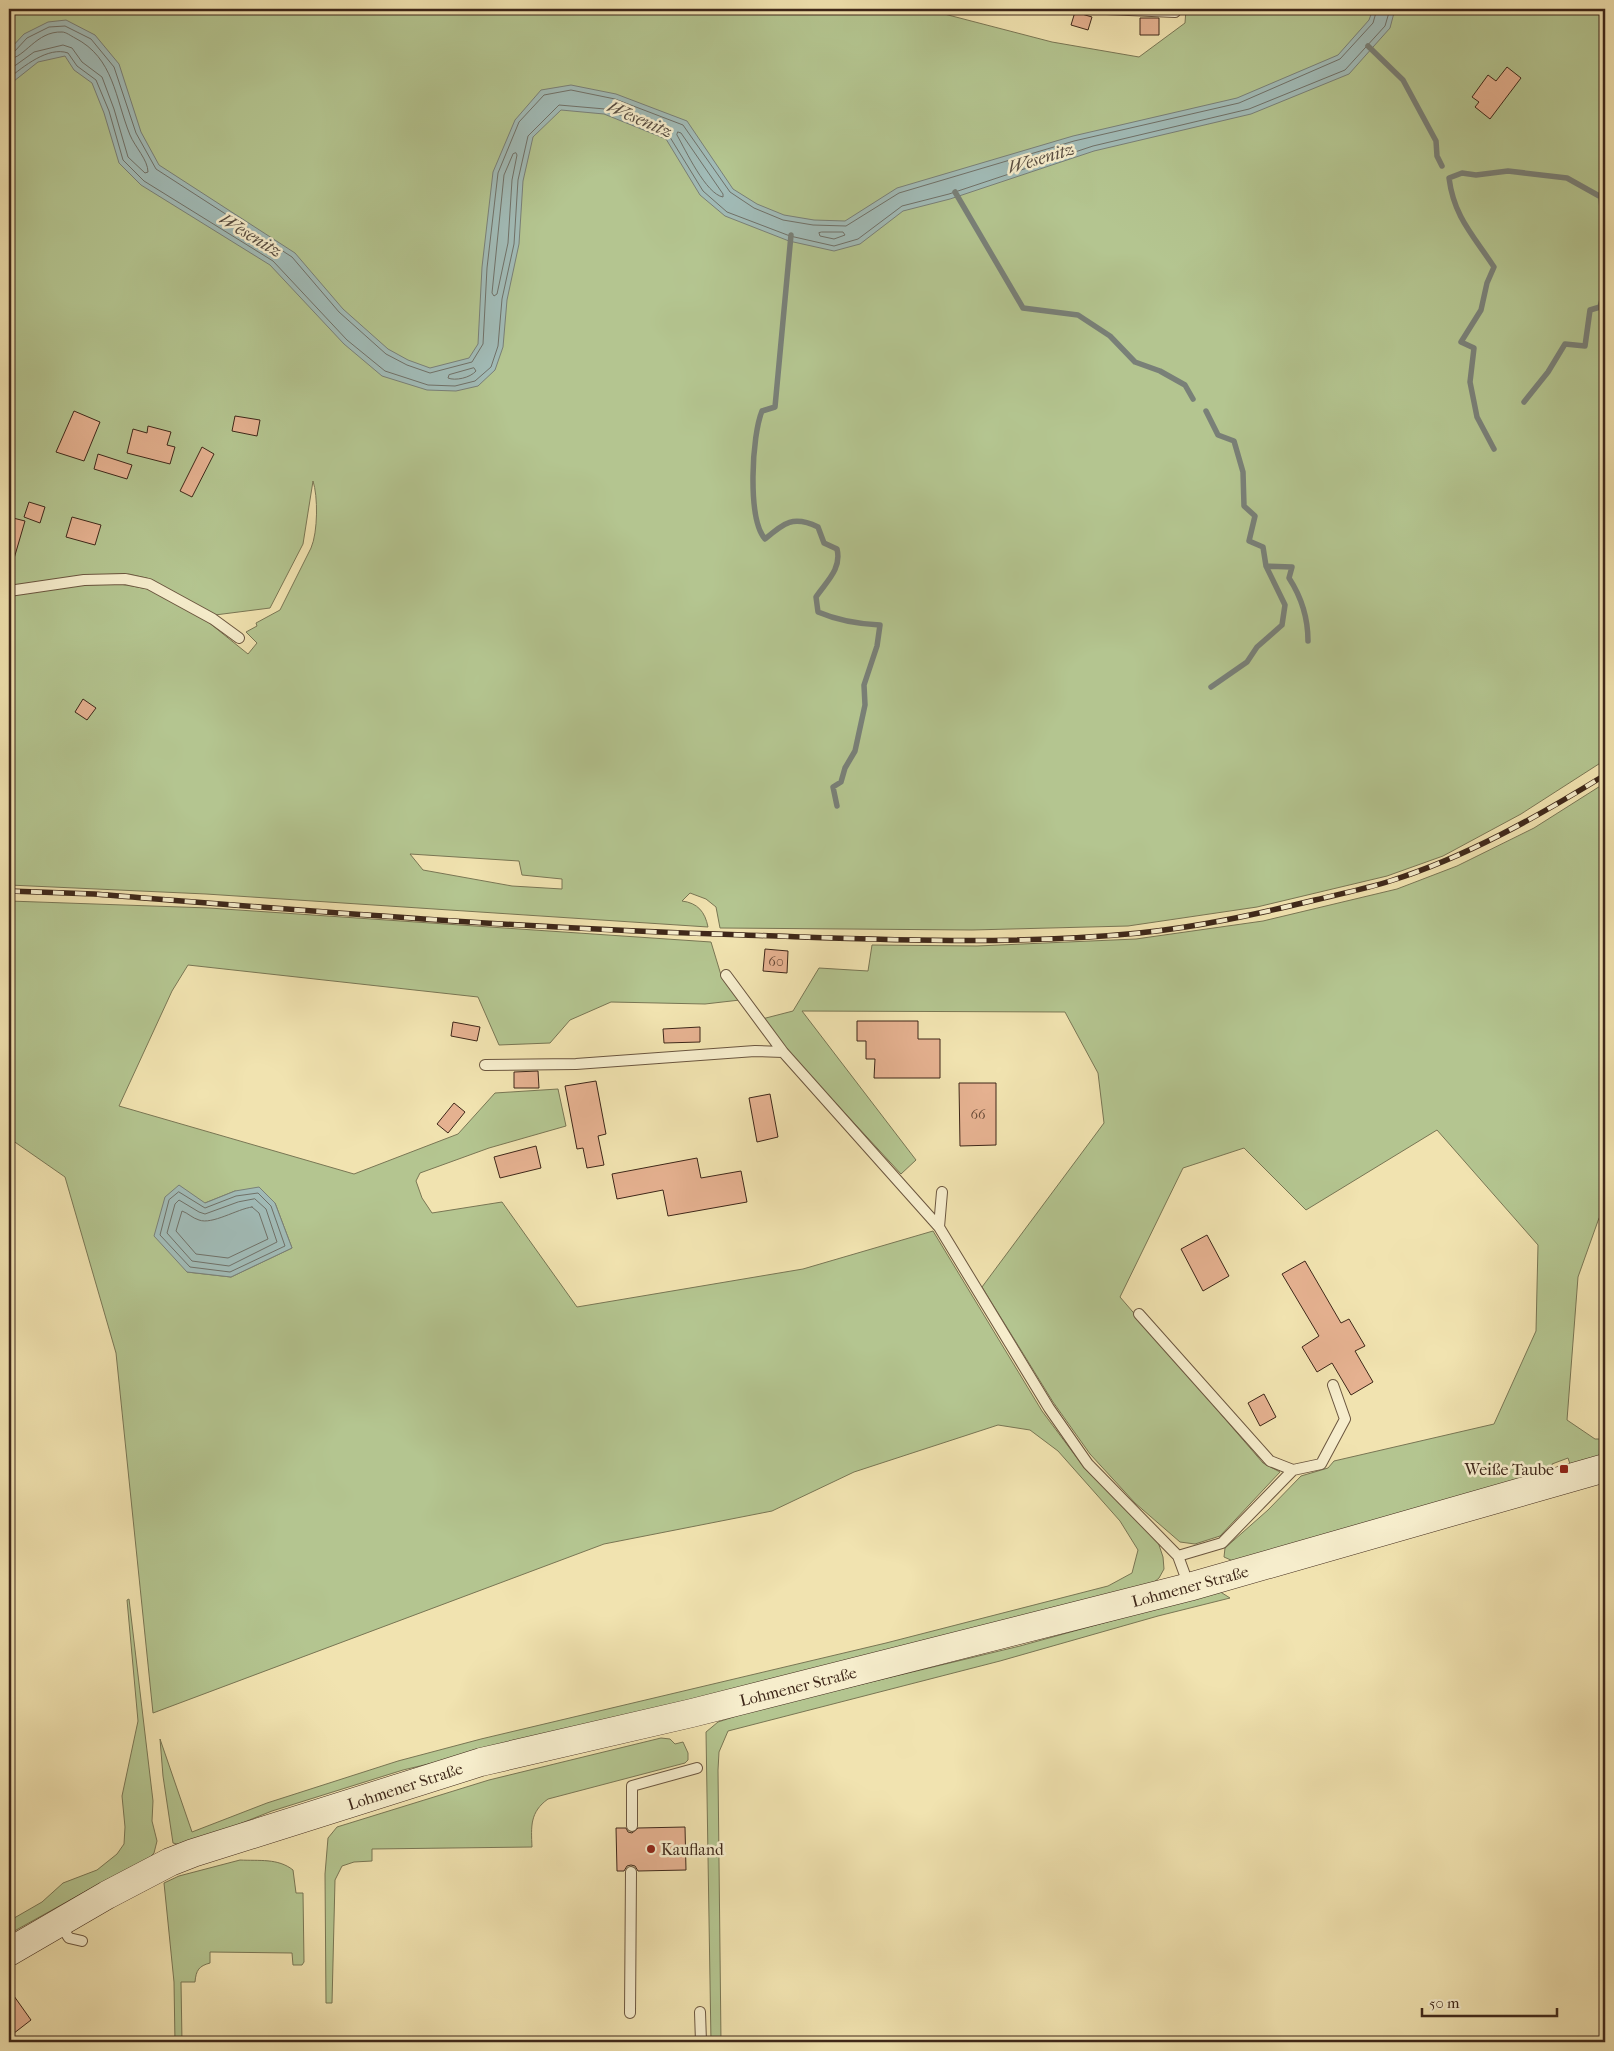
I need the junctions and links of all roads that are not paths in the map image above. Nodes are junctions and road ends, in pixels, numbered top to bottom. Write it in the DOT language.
graph roads {
  1 [pos="1106,9"];
  2 [pos="1175,12"];
  3 [pos="9,591"];
  4 [pos="240,638"];
  5 [pos="726,975"];
  6 [pos="783,1052"];
  7 [pos="485,1065"];
  8 [pos="942,1192"];
  9 [pos="939,1227"];
  10 [pos="1138,1314"];
  11 [pos="1333,1385"];
  12 [pos="1605,1468"];
  13 [pos="1293,1470"];
  14 [pos="1178,1556"];
  15 [pos="1189,1587"];
  16 [pos="697,1768"];
  17 [pos="632,1826"];
  18 [pos="631,1872"];
  19 [pos="58,1922"];
  20 [pos="82,1941"];
  21 [pos="9,1952"];
  22 [pos="700,2012"];
  23 [pos="630,2013"];
  24 [pos="701,2042"];
  1 -- 2 [label="lane"];
  3 -- 4 [label="lane"];
  5 -- 6 [label="lane"];
  6 -- 7 [label="lane"];
  6 -- 9 [label="lane"];
  8 -- 9 [label="lane"];
  9 -- 14 [label="lane"];
  10 -- 13 [label="lane"];
  11 -- 13 [label="lane"];
  12 -- 15 [label="main road, Lohmener Straße"];
  13 -- 14 [label="lane"];
  14 -- 15 [label="lane"];
  15 -- 19 [label="main road, Lohmener Straße"];
  16 -- 17 [label="lane"];
  18 -- 23 [label="lane"];
  19 -- 20 [label="lane"];
  19 -- 21 [label="main road, Lohmener Straße"];
  22 -- 24 [label="lane"];
}
